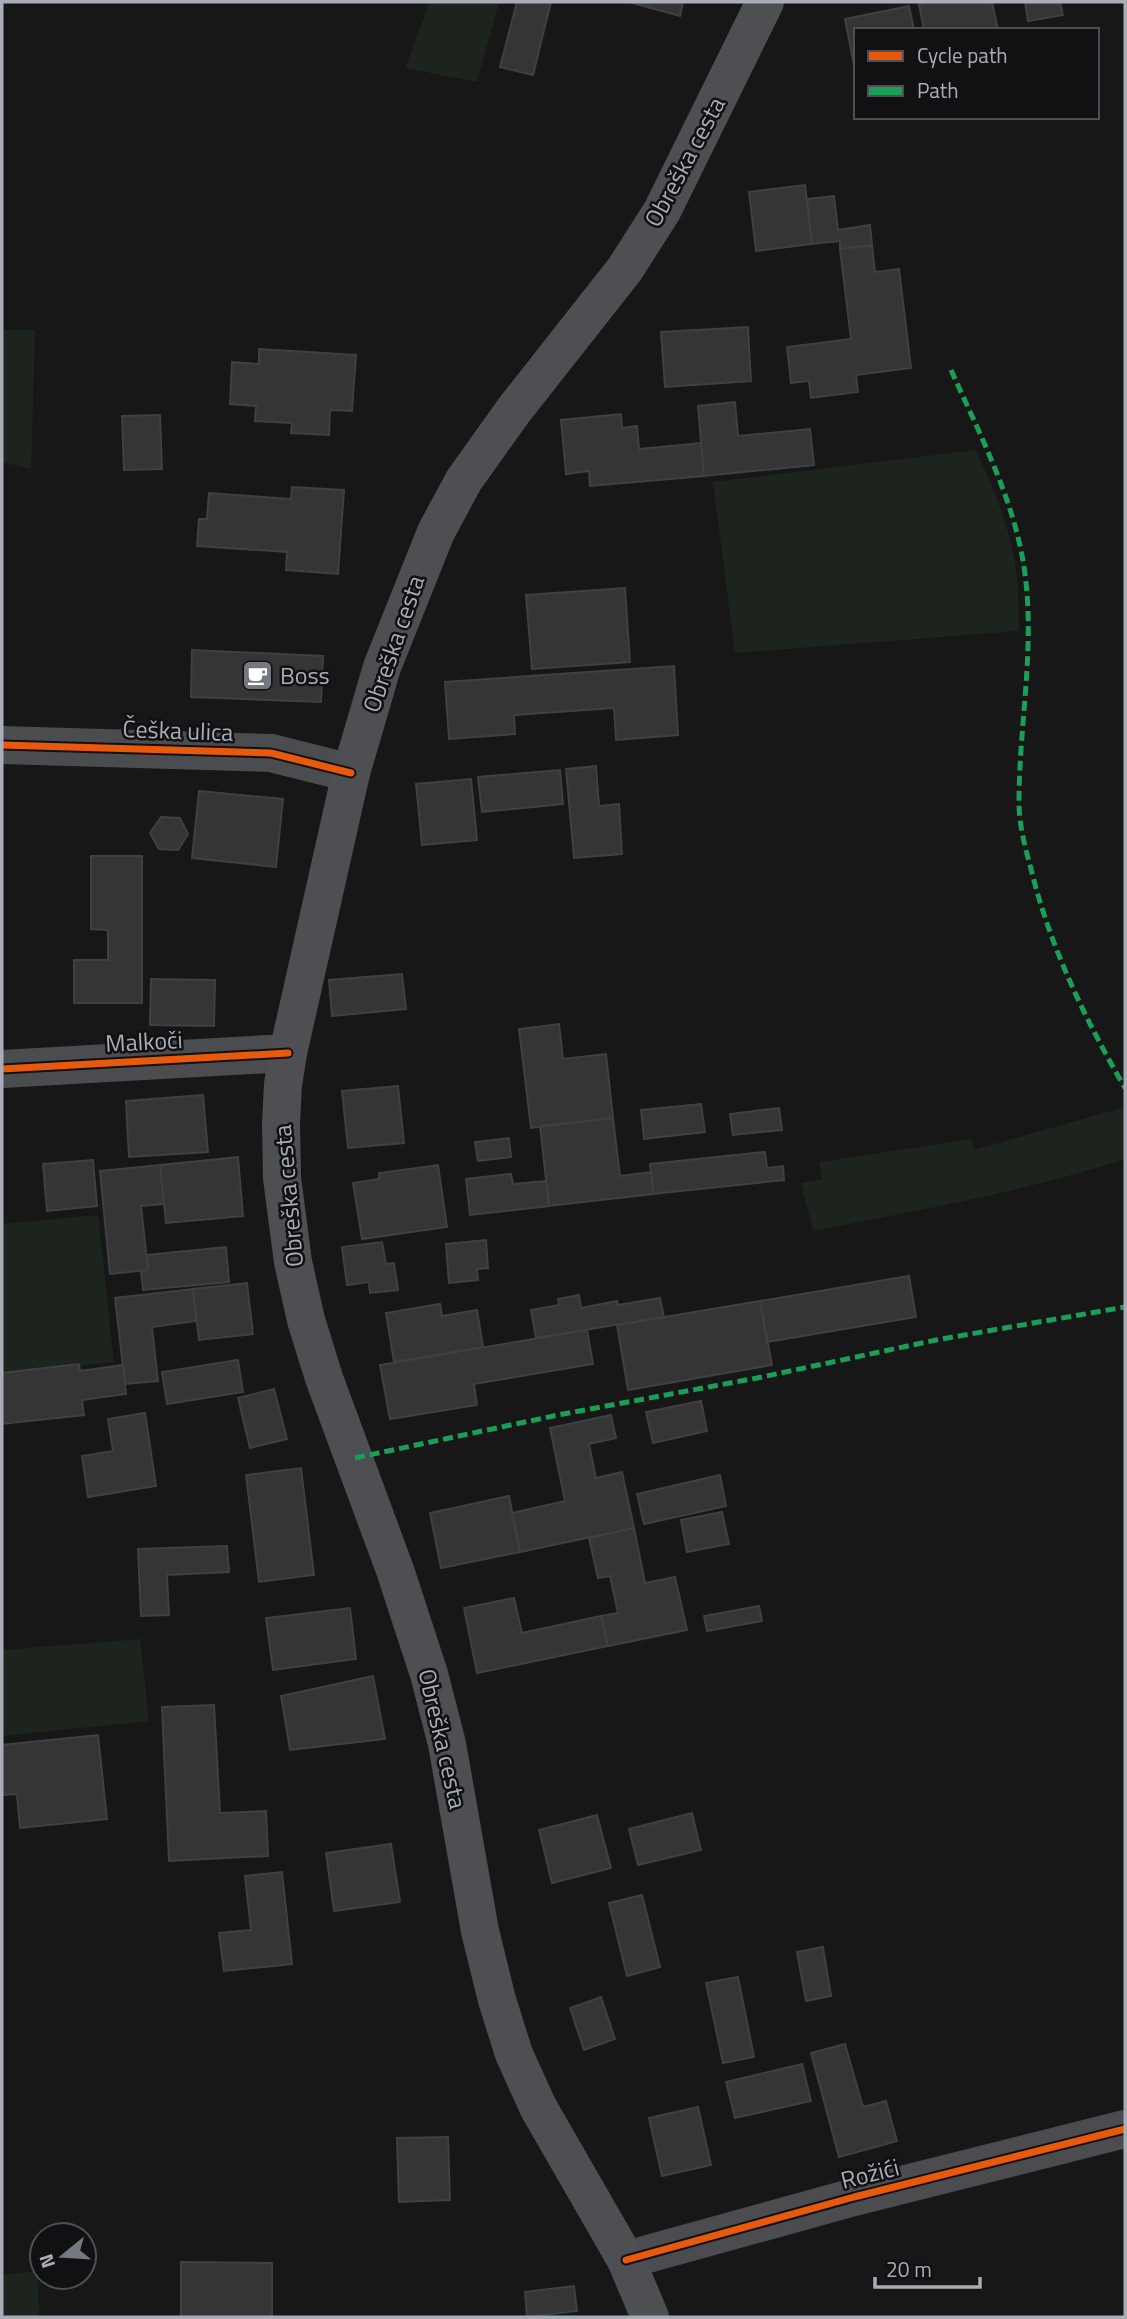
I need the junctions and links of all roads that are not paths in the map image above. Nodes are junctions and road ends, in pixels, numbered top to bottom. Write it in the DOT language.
graph roads {
  1 [pos="765,2"];
  2 [pos="2,745"];
  3 [pos="351,773"];
  4 [pos="288,1053"];
  5 [pos="2,1069"];
  6 [pos="1125,2129"];
  7 [pos="626,2260"];
  8 [pos="650,2317"];
  1 -- 3 [label="main road, Obreška cesta"];
  2 -- 3 [label="street, Češka ulica"];
  3 -- 4 [label="main road, Obreška cesta"];
  4 -- 5 [label="street, Malkoči"];
  4 -- 7 [label="main road, Obreška cesta"];
  6 -- 7 [label="street, Rožići"];
  7 -- 8 [label="main road, Obreška cesta"];
}
